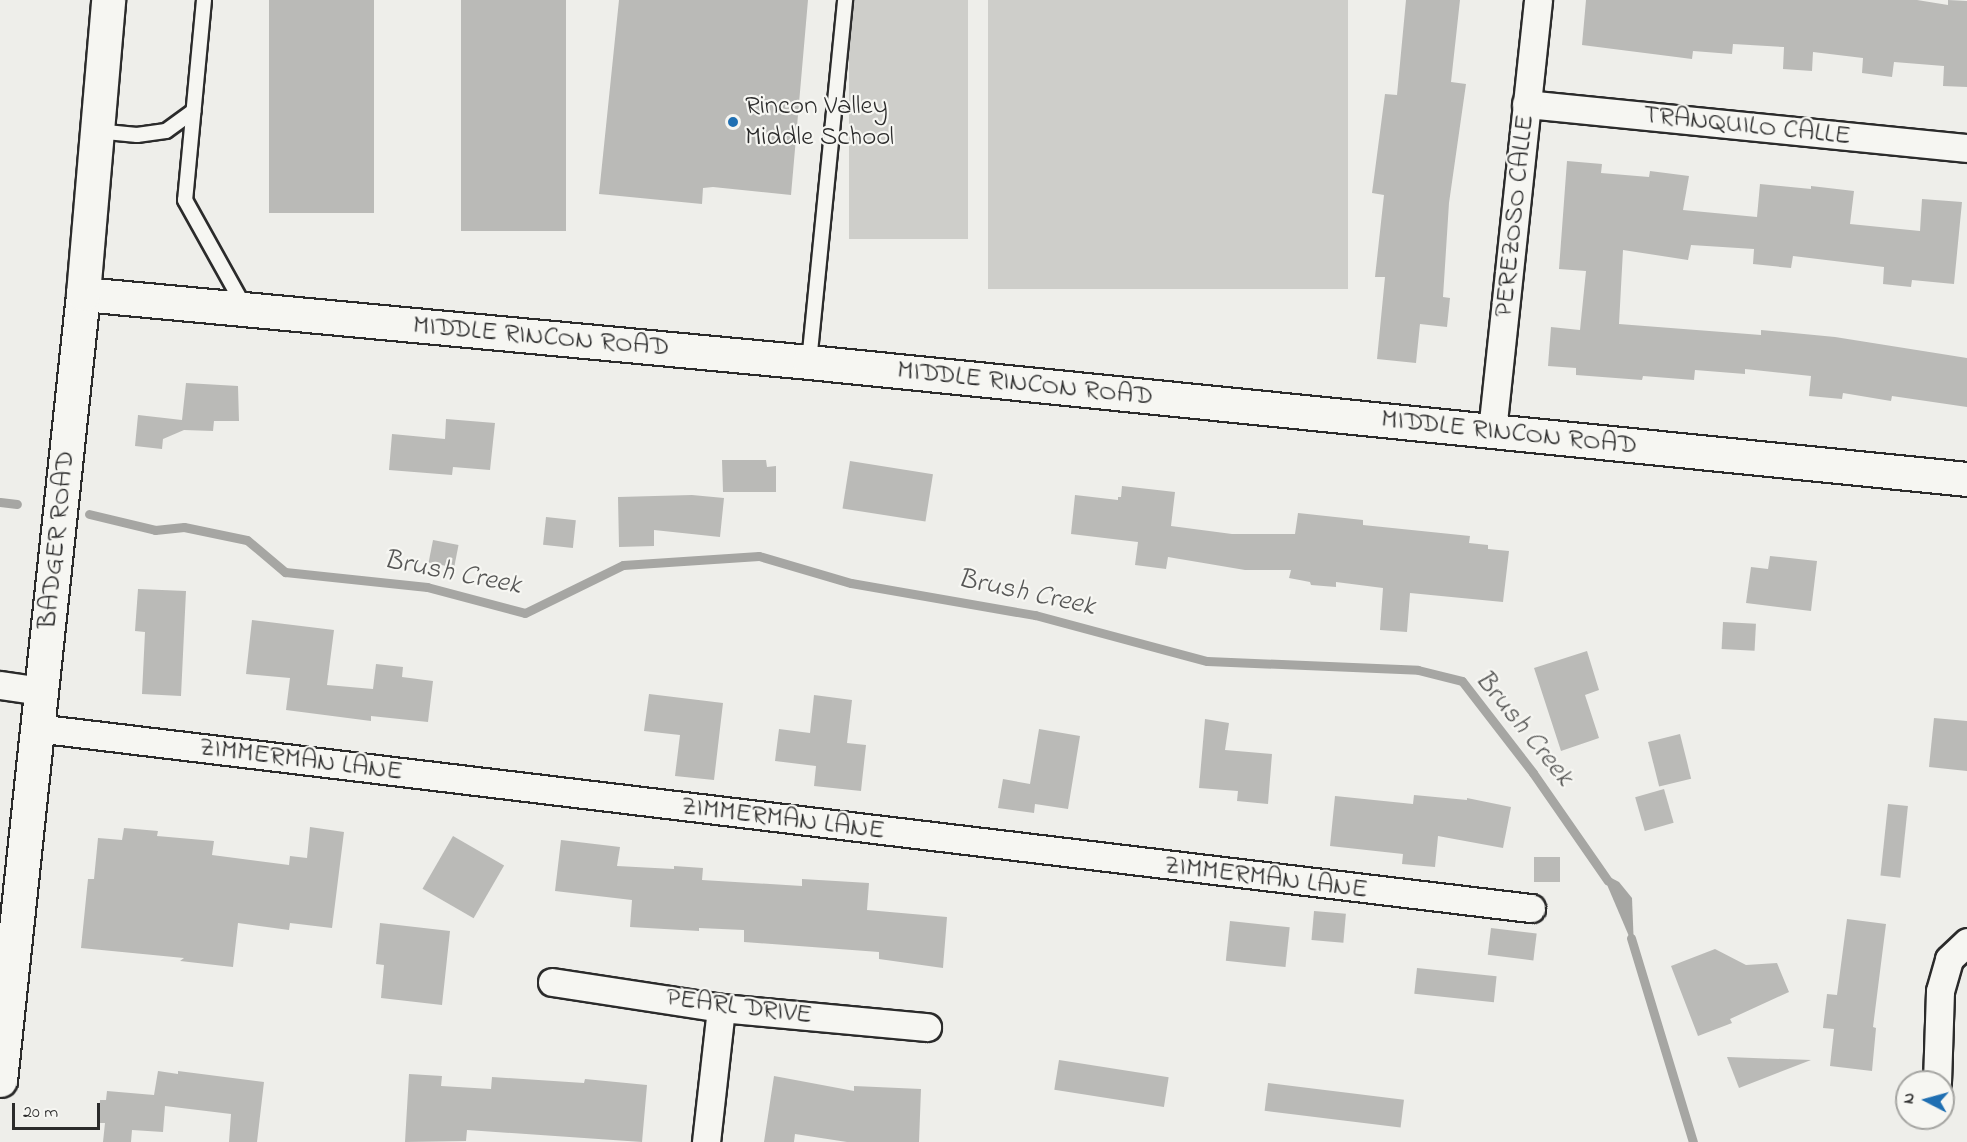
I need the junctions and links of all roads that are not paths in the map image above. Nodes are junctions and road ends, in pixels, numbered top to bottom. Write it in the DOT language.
graph roads {
  1 [pos="108,0"];
  2 [pos="204,0"];
  3 [pos="845,0"];
  4 [pos="1538,0"];
  5 [pos="1526,104"];
  6 [pos="194,111"];
  7 [pos="96,131"];
  8 [pos="1967,148"];
  9 [pos="83,294"];
  10 [pos="246,310"];
  11 [pos="809,362"];
  12 [pos="1492,431"];
  13 [pos="1967,479"];
  14 [pos="0,685"];
  15 [pos="40,691"];
  16 [pos="36,728"];
  17 [pos="1531,908"];
  18 [pos="1967,942"];
  19 [pos="552,982"];
  20 [pos="721,1008"];
  21 [pos="927,1027"];
  22 [pos="1937,1070"];
  23 [pos="0,1080"];
  24 [pos="706,1142"];
  1 -- 7 [label="street, BADGER ROAD"];
  2 -- 6 [label="lane"];
  3 -- 11 [label="lane"];
  4 -- 5 [label="street, PEREZOSO CALLE"];
  5 -- 8 [label="street, TRANQUILO CALLE"];
  5 -- 12 [label="street, PEREZOSO CALLE"];
  6 -- 7 [label="lane"];
  6 -- 10 [label="lane"];
  7 -- 9 [label="street, BADGER ROAD"];
  9 -- 10 [label="street, MIDDLE RINCON ROAD"];
  9 -- 15 [label="street, BADGER ROAD"];
  10 -- 11 [label="street, MIDDLE RINCON ROAD"];
  11 -- 12 [label="street, MIDDLE RINCON ROAD"];
  12 -- 13 [label="street, MIDDLE RINCON ROAD"];
  14 -- 15 [label="street"];
  15 -- 16 [label="street, BADGER ROAD"];
  16 -- 17 [label="street, ZIMMERMAN LANE"];
  16 -- 23 [label="street, BADGER ROAD"];
  18 -- 22 [label="street"];
  19 -- 20 [label="street, PEARL DRIVE"];
  20 -- 21 [label="street, PEARL DRIVE"];
  20 -- 24 [label="street"];
}
